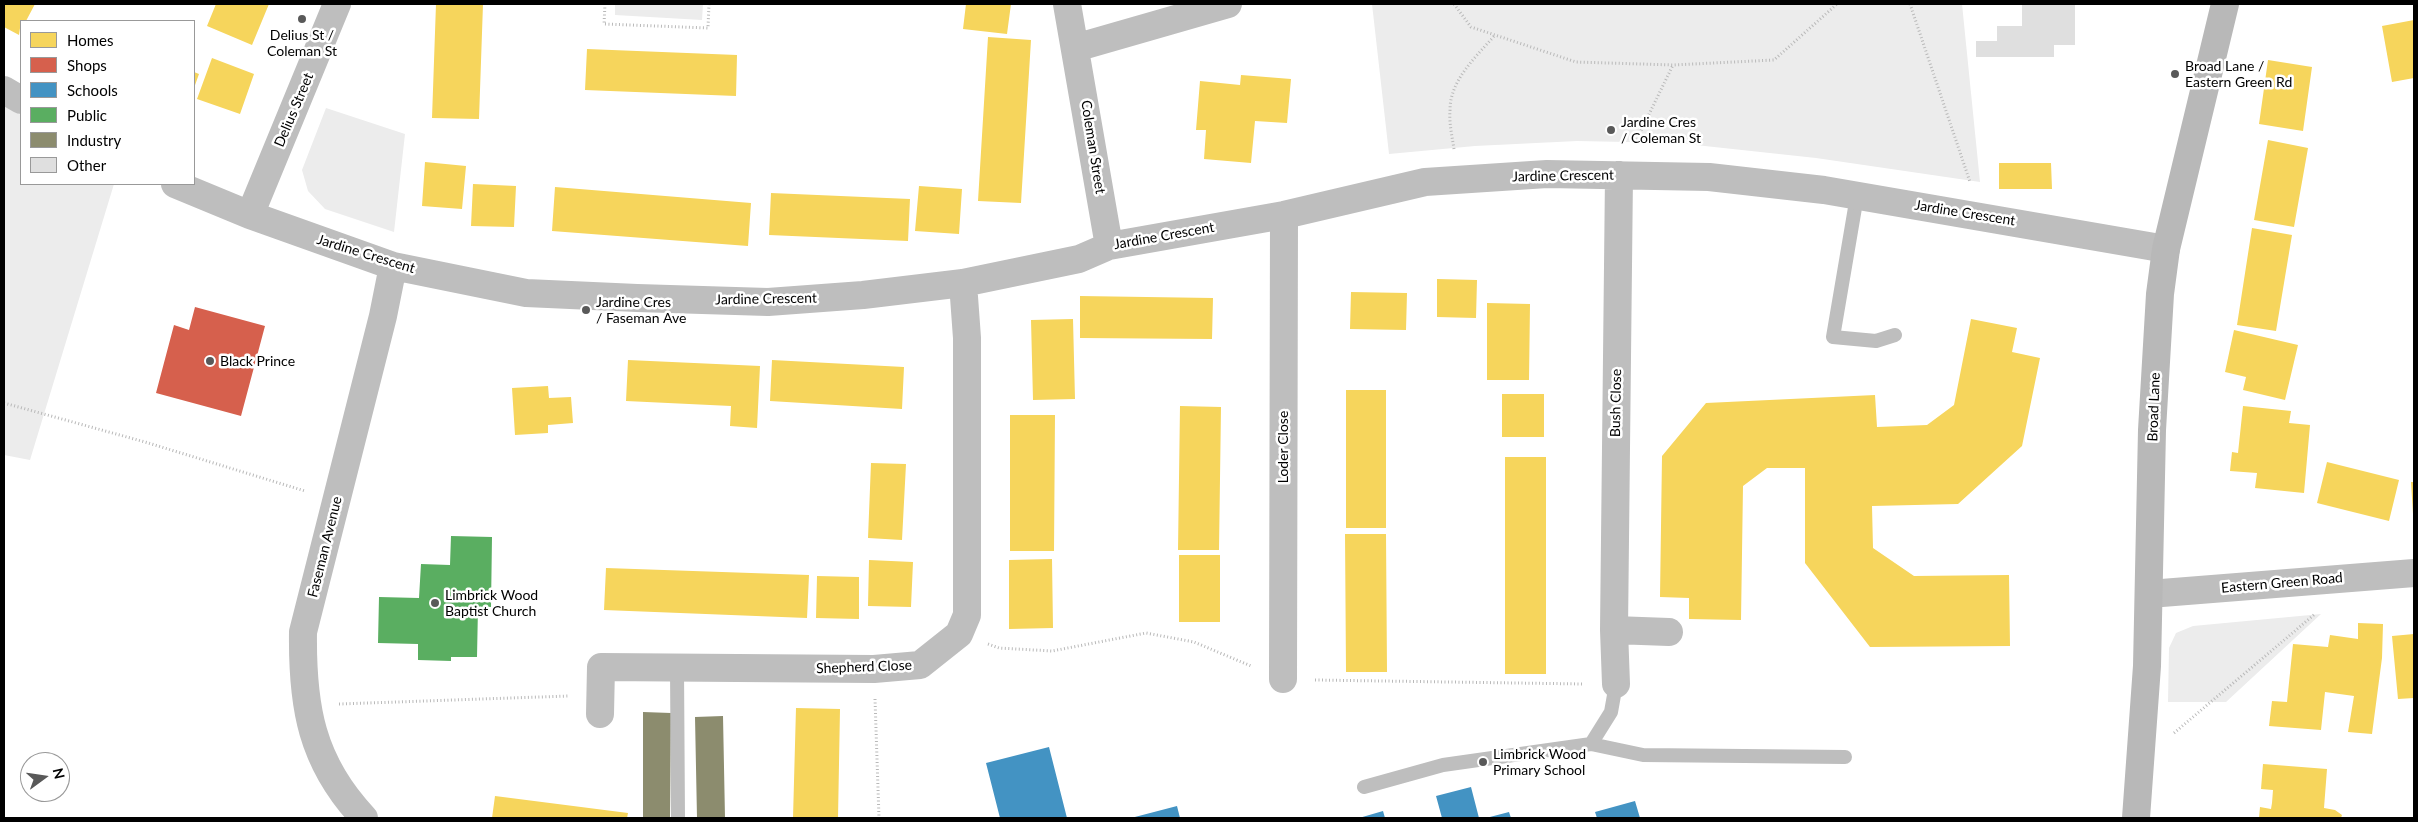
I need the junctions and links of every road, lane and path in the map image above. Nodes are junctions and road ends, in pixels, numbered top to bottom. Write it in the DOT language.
graph roads {
  1 [pos="337,4"];
  2 [pos="604,4"];
  3 [pos="709,4"];
  4 [pos="1067,4"];
  5 [pos="1228,4"];
  6 [pos="1454,4"];
  7 [pos="1837,4"];
  8 [pos="1910,4"];
  9 [pos="2225,4"];
  10 [pos="1496,35"];
  11 [pos="1075,48"];
  12 [pos="1673,65"];
  13 [pos="4,90"];
  14 [pos="20,99"];
  15 [pos="1619,175"];
  16 [pos="1458,180"];
  17 [pos="177,185"];
  18 [pos="1857,196"];
  19 [pos="1284,215"];
  20 [pos="250,216"];
  21 [pos="1981,216"];
  22 [pos="1109,246"];
  23 [pos="2166,248"];
  24 [pos="393,266"];
  25 [pos="963,283"];
  26 [pos="1895,335"];
  27 [pos="4,403"];
  28 [pos="336,501"];
  29 [pos="2414,573"];
  30 [pos="2149,594"];
  31 [pos="2322,607"];
  32 [pos="1614,630"];
  33 [pos="1669,632"];
  34 [pos="677,668"];
  35 [pos="874,669"];
  36 [pos="1283,679"];
  37 [pos="1616,684"];
  38 [pos="601,704"];
  39 [pos="306,705"];
  40 [pos="1591,744"];
  41 [pos="1845,757"];
  42 [pos="2140,761"];
  43 [pos="1364,787"];
  44 [pos="364,818"];
  45 [pos="678,818"];
  46 [pos="879,818"];
  47 [pos="2136,818"];
  1 -- 20 [label="street, Delius Street"];
  2 -- 3 [label="path"];
  4 -- 11 [label="street, Coleman Street"];
  5 -- 11 [label="street"];
  6 -- 10 [label="path"];
  7 -- 12 [label="path"];
  8 -- 21 [label="path"];
  9 -- 23 [label="street, Broad Lane"];
  10 -- 12 [label="path"];
  10 -- 16 [label="path"];
  11 -- 22 [label="street, Coleman Street"];
  12 -- 15 [label="path"];
  13 -- 14 [label="street"];
  15 -- 16 [label="street, Jardine Crescent"];
  15 -- 18 [label="street, Jardine Crescent"];
  15 -- 32 [label="street, Bush Close"];
  16 -- 19 [label="street, Jardine Crescent"];
  17 -- 20 [label="street, Jardine Crescent"];
  18 -- 21 [label="street, Jardine Crescent"];
  18 -- 26 [label="lane"];
  19 -- 22 [label="street, Jardine Crescent"];
  19 -- 36 [label="street, Loder Close"];
  20 -- 24 [label="street, Jardine Crescent"];
  21 -- 23 [label="street, Jardine Crescent"];
  22 -- 25 [label="street, Jardine Crescent"];
  23 -- 30 [label="street, Broad Lane"];
  24 -- 25 [label="street, Jardine Crescent"];
  24 -- 28 [label="street, Faseman Avenue"];
  25 -- 35 [label="street, Shepherd Close"];
  27 -- 28 [label="path"];
  28 -- 39 [label="street, Faseman Avenue"];
  29 -- 30 [label="street, Eastern Green Road"];
  30 -- 42 [label="street, Broad Lane"];
  31 -- 42 [label="path"];
  32 -- 33 [label="street"];
  32 -- 37 [label="street, Bush Close"];
  34 -- 35 [label="street, Shepherd Close"];
  34 -- 38 [label="street, Shepherd Close"];
  34 -- 45 [label="lane"];
  35 -- 46 [label="path"];
  37 -- 40 [label="lane"];
  38 -- 39 [label="path"];
  39 -- 44 [label="street, Faseman Avenue"];
  40 -- 41 [label="lane"];
  40 -- 43 [label="lane"];
  42 -- 47 [label="street, Broad Lane"];
}
